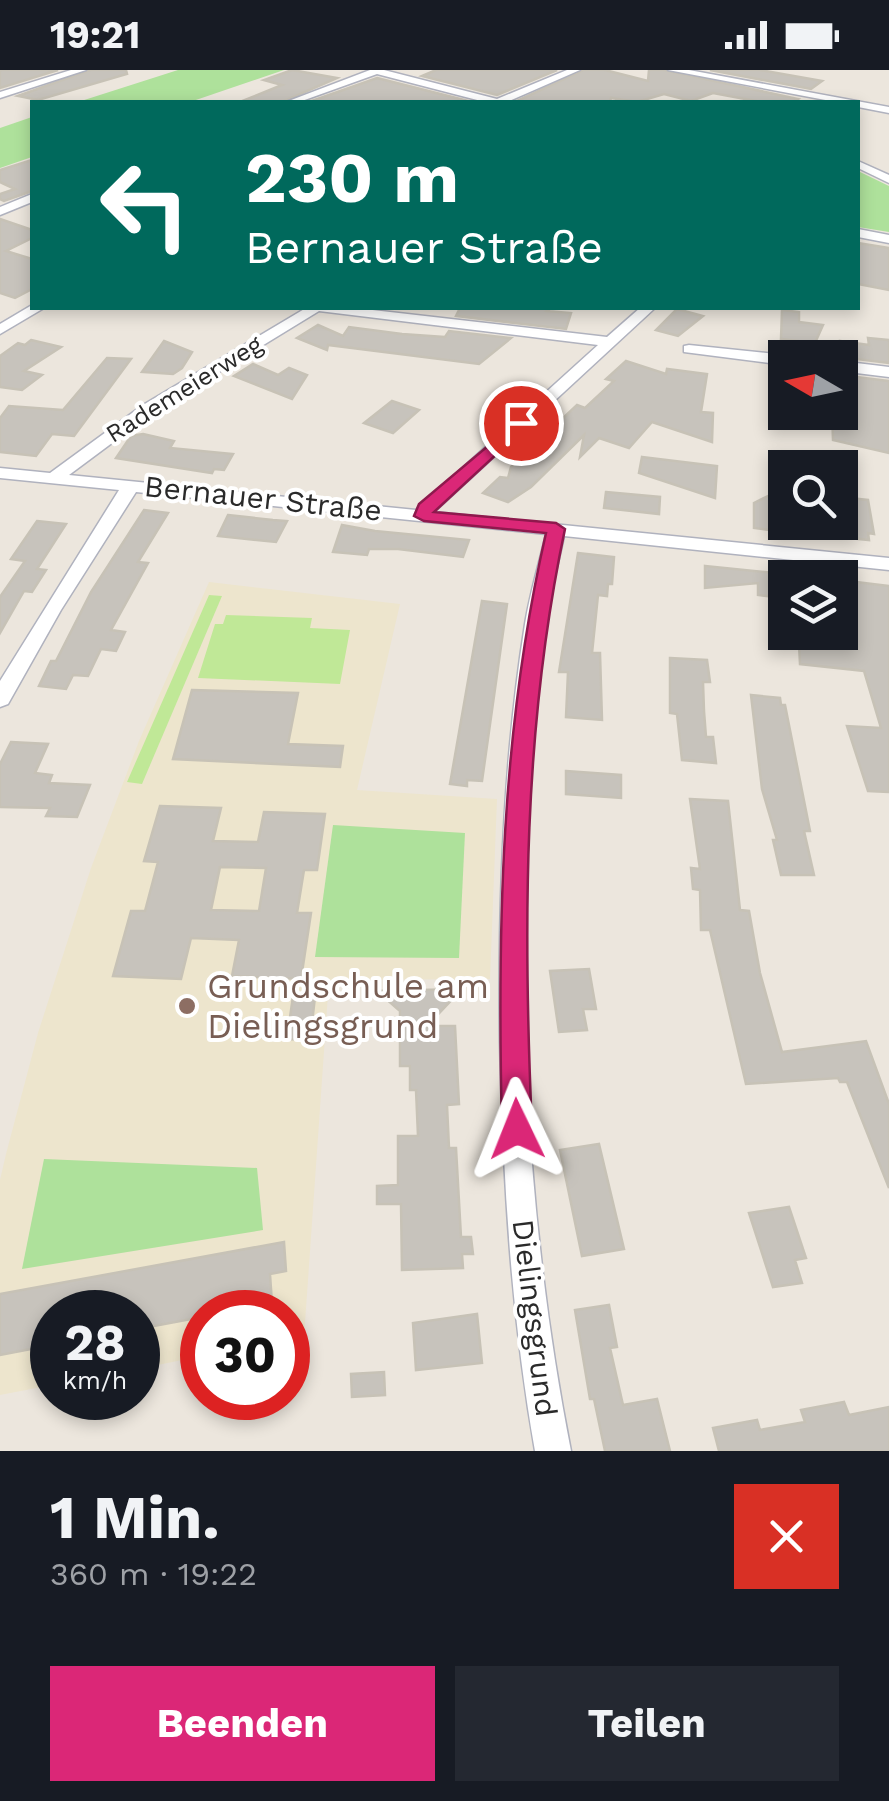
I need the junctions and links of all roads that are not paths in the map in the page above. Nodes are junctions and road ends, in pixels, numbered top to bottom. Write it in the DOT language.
graph roads {
  1 [pos="82,70"];
  2 [pos="576,70"];
  3 [pos="672,70"];
  4 [pos="0,95"];
  5 [pos="296,100"];
  6 [pos="490,100"];
  7 [pos="503,100"];
  8 [pos="839,100"];
  9 [pos="860,104"];
  10 [pos="889,110"];
  11 [pos="860,165"];
  12 [pos="889,179"];
  13 [pos="30,199"];
  14 [pos="0,211"];
  15 [pos="860,234"];
  16 [pos="889,239"];
  17 [pos="34,310"];
  18 [pos="312,310"];
  19 [pos="340,310"];
  20 [pos="646,310"];
  21 [pos="0,330"];
  22 [pos="612,342"];
  23 [pos="689,349"];
  24 [pos="768,358"];
  25 [pos="858,368"];
  26 [pos="889,372"];
  27 [pos="0,473"];
  28 [pos="56,476"];
  29 [pos="132,484"];
  30 [pos="424,516"];
  31 [pos="556,529"];
  32 [pos="889,564"];
  33 [pos="0,699"];
  34 [pos="553,1451"];
  1 -- 4 [label="street"];
  2 -- 7 [label="street"];
  3 -- 8 [label="street"];
  5 -- 6 [label="street"];
  9 -- 10 [label="street"];
  11 -- 12 [label="street"];
  13 -- 14 [label="street"];
  15 -- 16 [label="street"];
  17 -- 21 [label="street"];
  18 -- 28 [label="street, Rademeierweg"];
  19 -- 22 [label="street"];
  20 -- 22 [label="street"];
  22 -- 30 [label="street"];
  23 -- 24 [label="street"];
  25 -- 26 [label="street"];
  27 -- 28 [label="street, Bernauer Straße"];
  28 -- 29 [label="street, Bernauer Straße"];
  29 -- 30 [label="street, Bernauer Straße"];
  29 -- 33 [label="street"];
  30 -- 31 [label="street, Bernauer Straße"];
  31 -- 32 [label="street, Bernauer Straße"];
  31 -- 34 [label="street, Dielingsgrund"];
}
